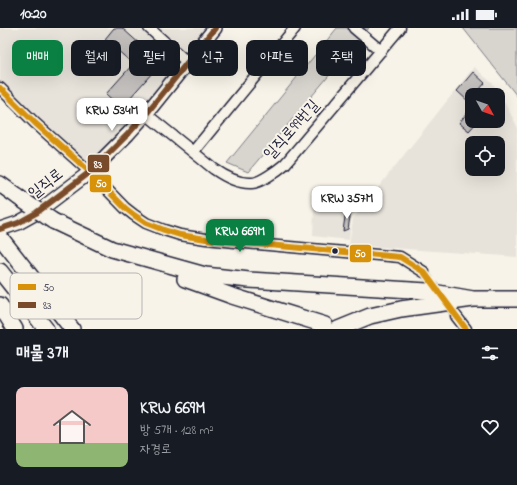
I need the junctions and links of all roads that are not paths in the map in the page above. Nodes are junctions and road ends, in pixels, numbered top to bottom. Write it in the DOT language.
graph roads {
  1 [pos="148,28"];
  2 [pos="215,28"];
  3 [pos="295,28"];
  4 [pos="354,28"];
  5 [pos="400,28"];
  6 [pos="381,51"];
  7 [pos="187,62"];
  8 [pos="0,88"];
  9 [pos="146,114"];
  10 [pos="193,152"];
  11 [pos="90,172"];
  12 [pos="0,184"];
  13 [pos="0,229"];
  14 [pos="2,240"];
  15 [pos="112,249"];
  16 [pos="0,271"];
  17 [pos="424,272"];
  18 [pos="28,273"];
  19 [pos="10,284"];
  20 [pos="473,299"];
  21 [pos="517,299"];
  22 [pos="0,305"];
  23 [pos="456,316"];
  24 [pos="38,319"];
  25 [pos="64,319"];
  26 [pos="331,327"];
  27 [pos="15,329"];
  28 [pos="46,329"];
  29 [pos="72,329"];
  30 [pos="466,329"];
  1 -- 7 [label="street"];
  2 -- 7 [label="main road, 일직로"];
  3 -- 10 [label="street"];
  4 -- 6 [label="street"];
  5 -- 6 [label="street, 일직로99번길"];
  6 -- 10 [label="street, 일직로99번길"];
  7 -- 9 [label="main road, 일직로"];
  8 -- 11 [label="street"];
  9 -- 10 [label="street, 일직로99번길"];
  9 -- 11 [label="main road, 일직로"];
  11 -- 13 [label="main road, 일직로"];
  11 -- 17 [label="street"];
  12 -- 15 [label="highway, bridge"];
  14 -- 18 [label="highway"];
  15 -- 20 [label="highway"];
  15 -- 26 [label="highway"];
  16 -- 19 [label="highway"];
  20 -- 21 [label="highway"];
  20 -- 26 [label="highway"];
  22 -- 27 [label="highway"];
  23 -- 30 [label="street"];
  24 -- 28 [label="highway"];
  25 -- 29 [label="highway"];
}
